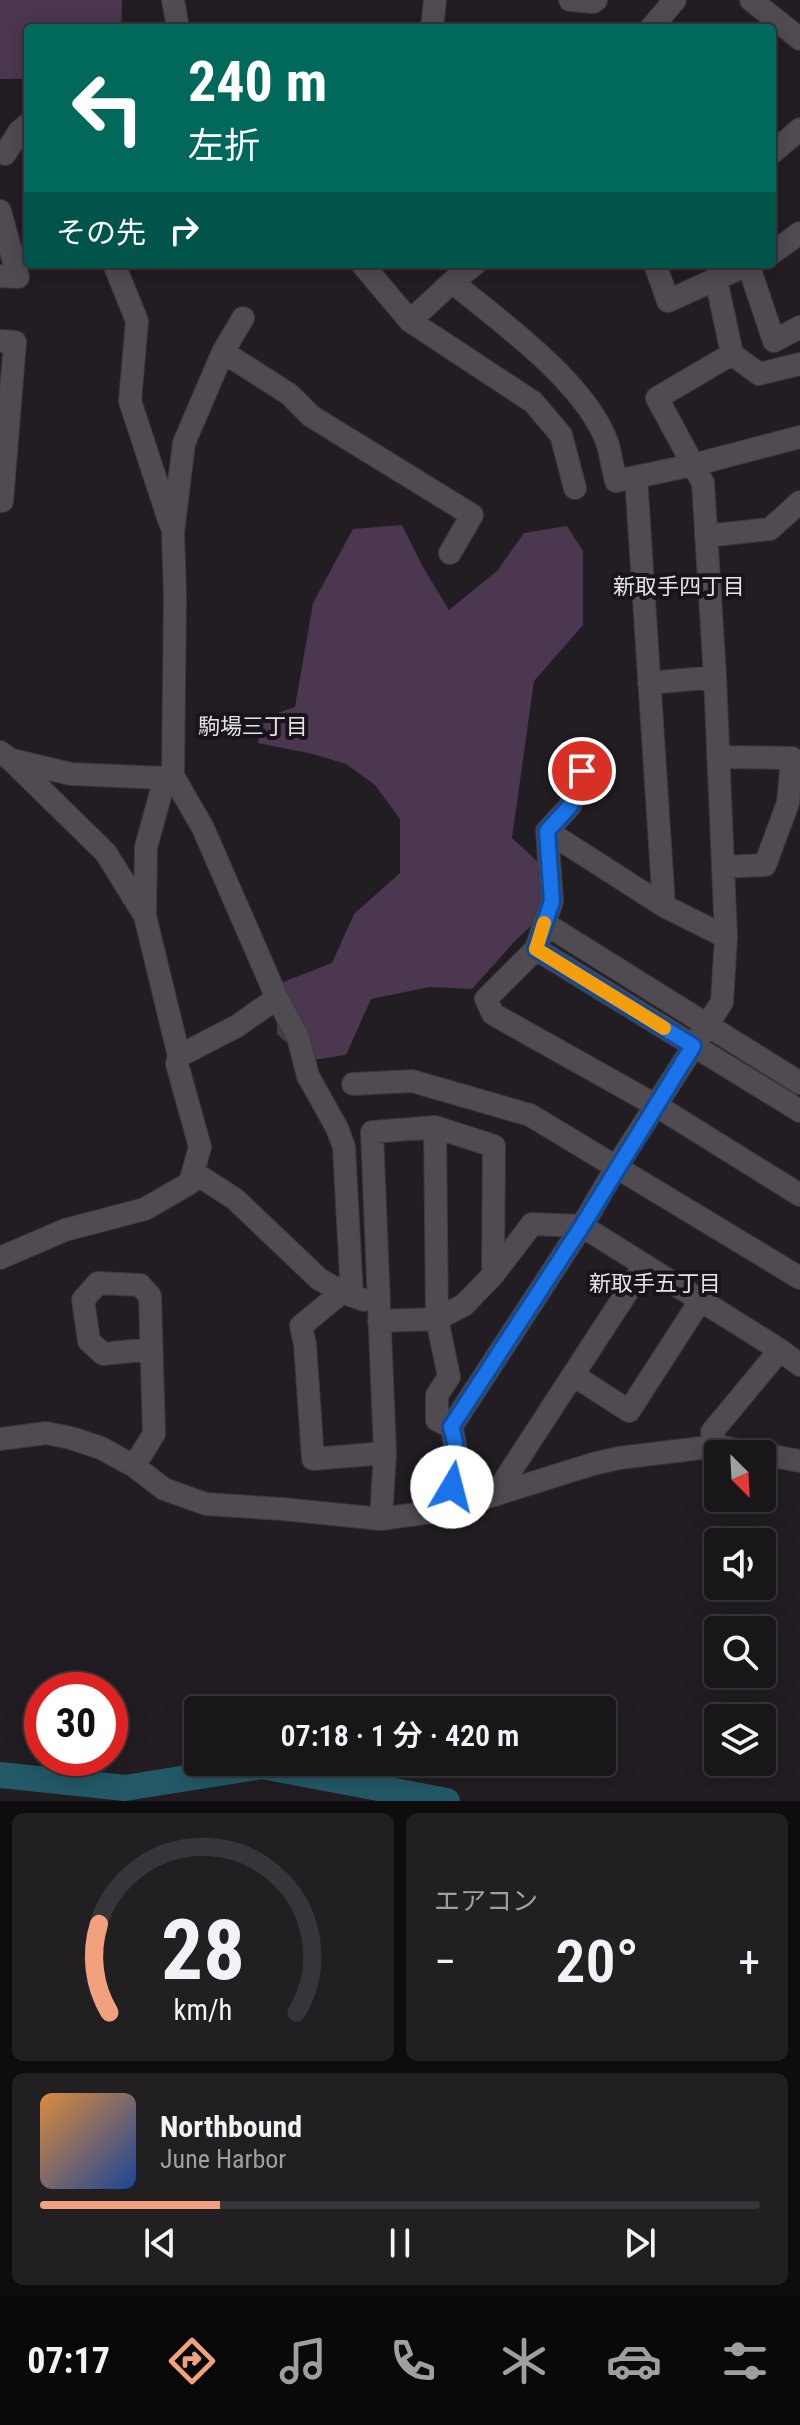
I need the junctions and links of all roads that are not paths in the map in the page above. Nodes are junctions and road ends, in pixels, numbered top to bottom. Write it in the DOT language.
graph roads {
  1 [pos="173,0"];
  2 [pos="435,0"];
  3 [pos="570,0"];
  4 [pos="596,0"];
  5 [pos="675,0"];
  6 [pos="751,0"];
  7 [pos="177,24"];
  8 [pos="432,24"];
  9 [pos="654,24"];
  10 [pos="773,24"];
  11 [pos="24,128"];
  12 [pos="800,129"];
  13 [pos="776,150"];
  14 [pos="3,153"];
  15 [pos="24,156"];
  16 [pos="0,211"];
  17 [pos="800,233"];
  18 [pos="776,250"];
  19 [pos="116,268"];
  20 [pos="365,268"];
  21 [pos="470,268"];
  22 [pos="656,268"];
  23 [pos="739,268"];
  24 [pos="749,268"];
  25 [pos="0,276"];
  26 [pos="716,279"];
  27 [pos="452,282"];
  28 [pos="243,318"];
  29 [pos="410,321"];
  30 [pos="800,327"];
  31 [pos="0,341"];
  32 [pos="223,352"];
  33 [pos="732,354"];
  34 [pos="800,364"];
  35 [pos="800,437"];
  36 [pos="693,465"];
  37 [pos="636,477"];
  38 [pos="575,488"];
  39 [pos="0,500"];
  40 [pos="800,502"];
  41 [pos="173,532"];
  42 [pos="706,536"];
  43 [pos="450,553"];
  44 [pos="715,677"];
  45 [pos="649,683"];
  46 [pos="6,756"];
  47 [pos="718,757"];
  48 [pos="582,771"];
  49 [pos="169,777"];
  50 [pos="547,831"];
  51 [pos="723,867"];
  52 [pos="664,906"];
  53 [pos="145,916"];
  54 [pos="544,923"];
  55 [pos="726,937"];
  56 [pos="536,949"];
  57 [pos="277,998"];
  58 [pos="706,1025"];
  59 [pos="693,1046"];
  60 [pos="179,1056"];
  61 [pos="800,1083"];
  62 [pos="353,1084"];
  63 [pos="657,1106"];
  64 [pos="800,1111"];
  65 [pos="435,1127"];
  66 [pos="617,1166"];
  67 [pos="193,1172"];
  68 [pos="800,1195"];
  69 [pos="582,1226"];
  70 [pos="0,1258"];
  71 [pos="644,1266"];
  72 [pos="493,1275"];
  73 [pos="800,1278"];
  74 [pos="347,1294"];
  75 [pos="700,1301"];
  76 [pos="378,1313"];
  77 [pos="437,1319"];
  78 [pos="151,1349"];
  79 [pos="780,1350"];
  80 [pos="800,1365"];
  81 [pos="573,1375"];
  82 [pos="451,1427"];
  83 [pos="0,1439"];
  84 [pos="715,1440"];
  85 [pos="704,1448"];
  86 [pos="385,1453"];
  87 [pos="776,1455"];
  88 [pos="800,1459"];
  89 [pos="134,1466"];
  90 [pos="495,1495"];
  91 [pos="446,1510"];
  92 [pos="381,1519"];
  1 -- 7 [label="street"];
  2 -- 8 [label="street"];
  3 -- 4 [label="street"];
  5 -- 9 [label="street"];
  6 -- 10 [label="street"];
  11 -- 14 [label="street"];
  12 -- 13 [label="street"];
  14 -- 15 [label="street"];
  16 -- 25 [label="street"];
  17 -- 18 [label="street"];
  19 -- 41 [label="street"];
  20 -- 29 [label="street"];
  21 -- 27 [label="street"];
  22 -- 26 [label="street"];
  23 -- 26 [label="street"];
  24 -- 30 [label="street"];
  26 -- 33 [label="street"];
  27 -- 29 [label="street"];
  27 -- 37 [label="street"];
  28 -- 32 [label="street"];
  29 -- 38 [label="street"];
  31 -- 39 [label="street"];
  32 -- 41 [label="street"];
  32 -- 43 [label="street"];
  33 -- 34 [label="street"];
  33 -- 36 [label="street"];
  35 -- 36 [label="street"];
  36 -- 37 [label="street"];
  36 -- 42 [label="street"];
  37 -- 45 [label="street"];
  40 -- 42 [label="street"];
  41 -- 49 [label="street"];
  42 -- 44 [label="street"];
  44 -- 45 [label="street"];
  44 -- 47 [label="street"];
  45 -- 52 [label="street"];
  46 -- 49 [label="street"];
  46 -- 53 [label="street"];
  47 -- 51 [label="street"];
  47 -- 51 [label="street"];
  48 -- 50 [label="street"];
  49 -- 53 [label="street"];
  49 -- 57 [label="street"];
  50 -- 52 [label="street"];
  50 -- 54 [label="street"];
  51 -- 55 [label="street"];
  52 -- 55 [label="street"];
  53 -- 60 [label="street"];
  54 -- 56 [label="street"];
  54 -- 58 [label="street"];
  55 -- 58 [label="street"];
  56 -- 59 [label="street"];
  56 -- 63 [label="street"];
  57 -- 60 [label="street"];
  57 -- 74 [label="street"];
  58 -- 59 [label="street"];
  58 -- 61 [label="street"];
  59 -- 63 [label="street"];
  59 -- 64 [label="street"];
  60 -- 67 [label="street"];
  62 -- 66 [label="street"];
  63 -- 66 [label="street"];
  63 -- 68 [label="street"];
  65 -- 72 [label="street"];
  65 -- 76 [label="street"];
  65 -- 77 [label="street"];
  66 -- 69 [label="street"];
  66 -- 73 [label="street"];
  67 -- 70 [label="street"];
  67 -- 74 [label="street"];
  69 -- 71 [label="street"];
  69 -- 72 [label="street"];
  69 -- 82 [label="street"];
  71 -- 75 [label="street"];
  71 -- 81 [label="street"];
  72 -- 77 [label="street"];
  74 -- 76 [label="street"];
  74 -- 86 [label="street"];
  75 -- 79 [label="street"];
  75 -- 81 [label="street"];
  76 -- 77 [label="street"];
  76 -- 86 [label="street"];
  77 -- 82 [label="street"];
  78 -- 89 [label="street"];
  79 -- 80 [label="street"];
  79 -- 84 [label="street"];
  81 -- 90 [label="street"];
  82 -- 91 [label="street"];
  83 -- 89 [label="street"];
  85 -- 90 [label="street"];
  86 -- 92 [label="street"];
  87 -- 88 [label="street"];
  89 -- 92 [label="street"];
  90 -- 91 [label="street"];
  91 -- 92 [label="street"];
}
